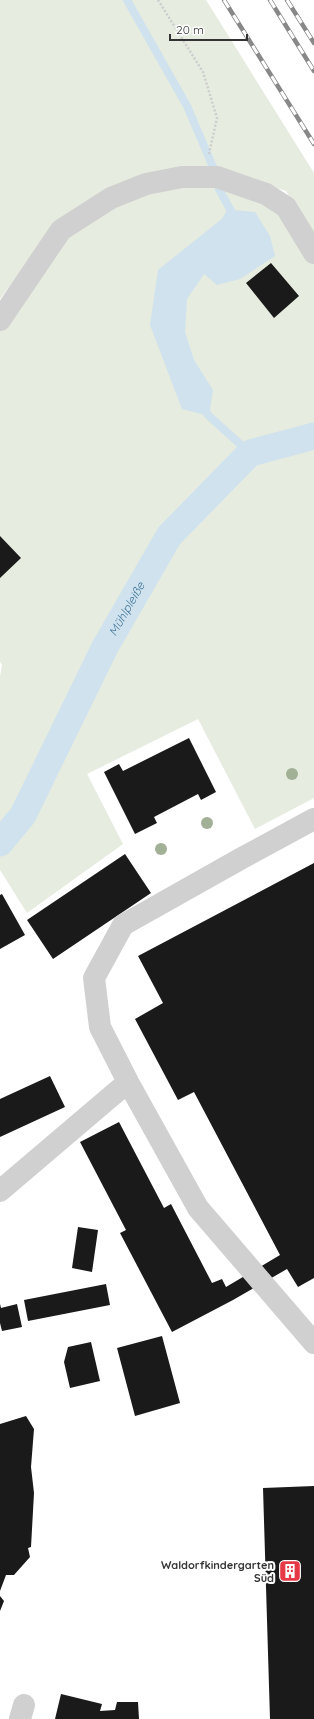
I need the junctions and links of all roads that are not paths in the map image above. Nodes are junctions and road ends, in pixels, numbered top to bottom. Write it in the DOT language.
graph roads {
  1 [pos="314,253"];
  2 [pos="0,320"];
  3 [pos="314,819"];
  4 [pos="128,1082"];
  5 [pos="0,1191"];
  6 [pos="313,1341"];
  1 -- 2 [label="lane"];
  3 -- 4 [label="lane"];
  4 -- 5 [label="lane"];
  4 -- 6 [label="lane"];
}
